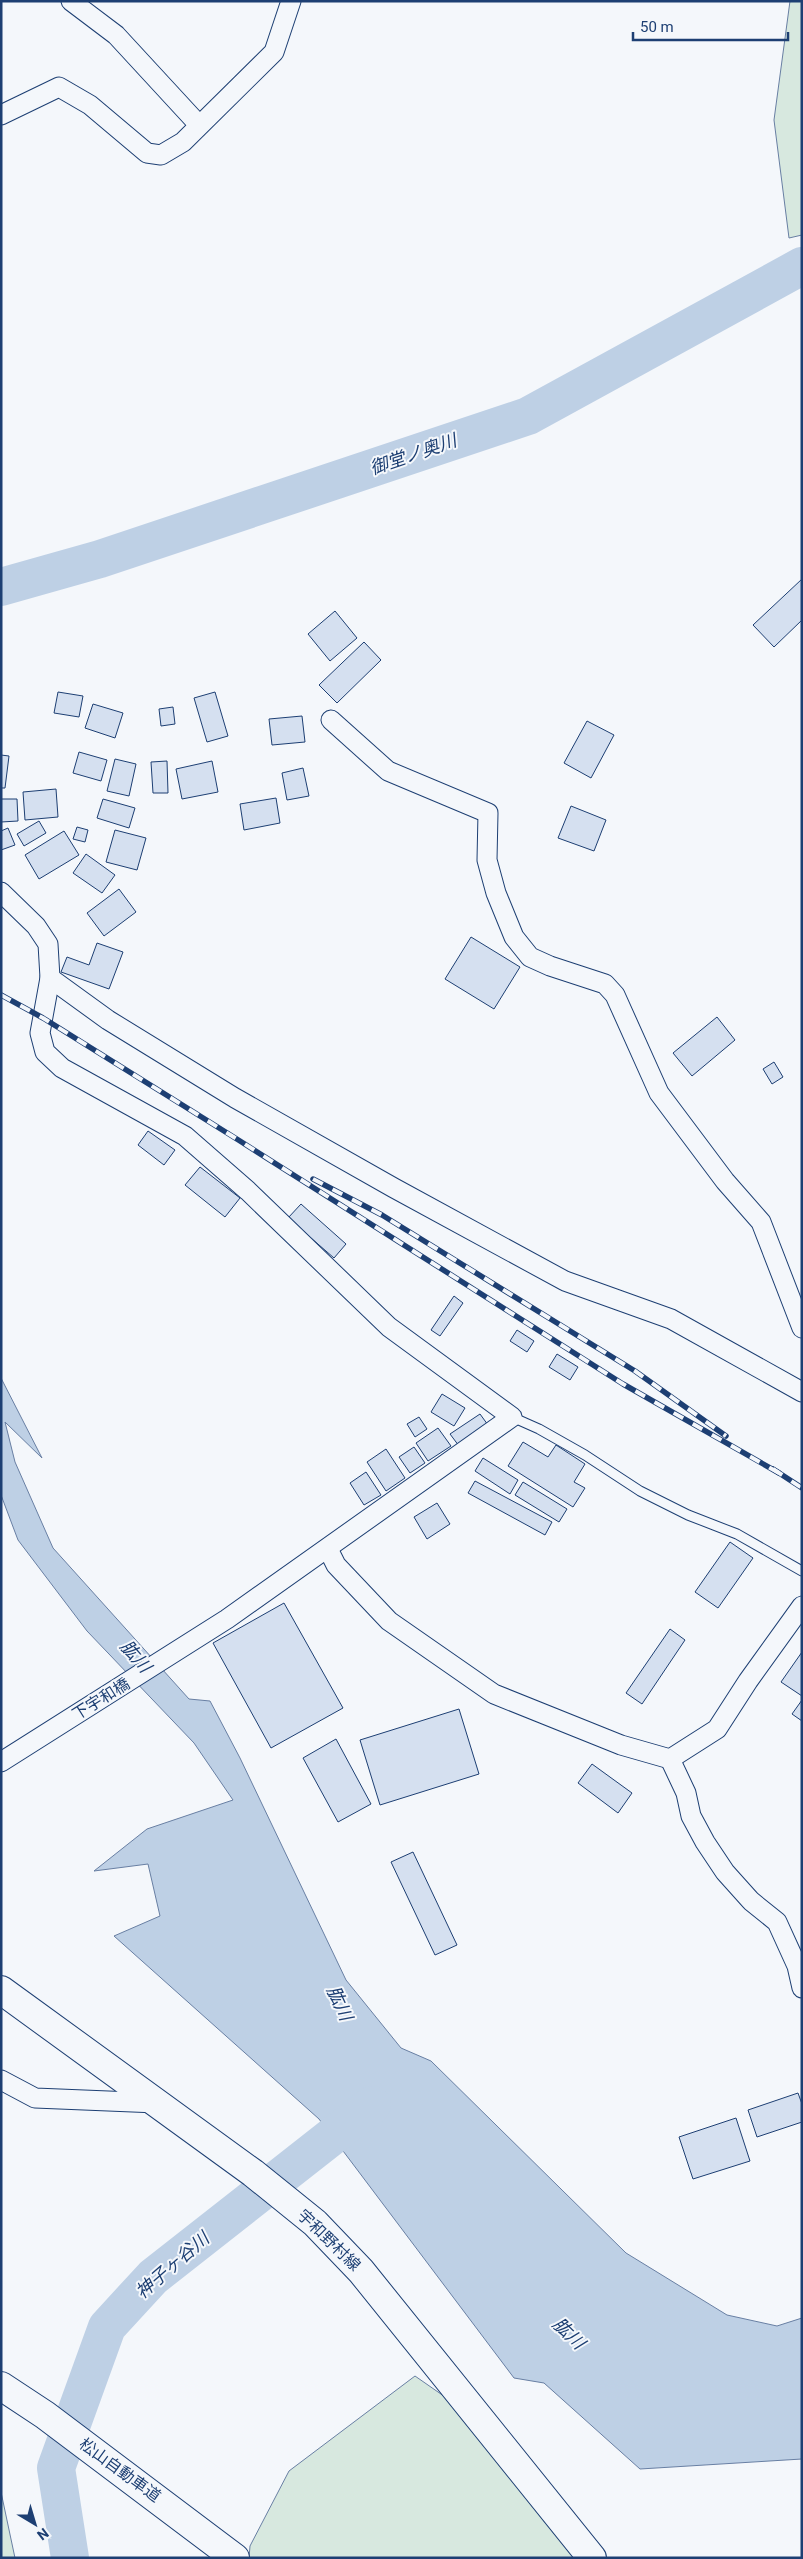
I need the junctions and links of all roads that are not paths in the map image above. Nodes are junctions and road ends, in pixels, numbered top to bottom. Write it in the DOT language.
graph roads {
  1 [pos="70,1"];
  2 [pos="291,1"];
  3 [pos="1,115"];
  4 [pos="199,125"];
  5 [pos="331,720"];
  6 [pos="1,892"];
  7 [pos="50,978"];
  8 [pos="802,1328"];
  9 [pos="802,1392"];
  10 [pos="512,1417"];
  11 [pos="328,1548"];
  12 [pos="802,1572"];
  13 [pos="802,1606"];
  14 [pos="670,1759"];
  15 [pos="1,1762"];
  16 [pos="802,1988"];
  17 [pos="1,1990"];
  18 [pos="1,2080"];
  19 [pos="157,2104"];
  20 [pos="1,2386"];
  21 [pos="235,2558"];
  22 [pos="592,2558"];
  1 -- 4 [label="street"];
  2 -- 4 [label="street"];
  3 -- 4 [label="street"];
  5 -- 8 [label="street"];
  6 -- 7 [label="street"];
  7 -- 9 [label="street"];
  7 -- 10 [label="street"];
  10 -- 11 [label="street, 下宇和橋"];
  10 -- 12 [label="lane"];
  11 -- 14 [label="street"];
  11 -- 15 [label="street, 下宇和橋"];
  13 -- 14 [label="street"];
  14 -- 16 [label="street"];
  17 -- 19 [label="main road, 宇和野村線"];
  18 -- 19 [label="street"];
  19 -- 22 [label="main road, 宇和野村線"];
  20 -- 21 [label="main road, 松山自動車道"];
}
